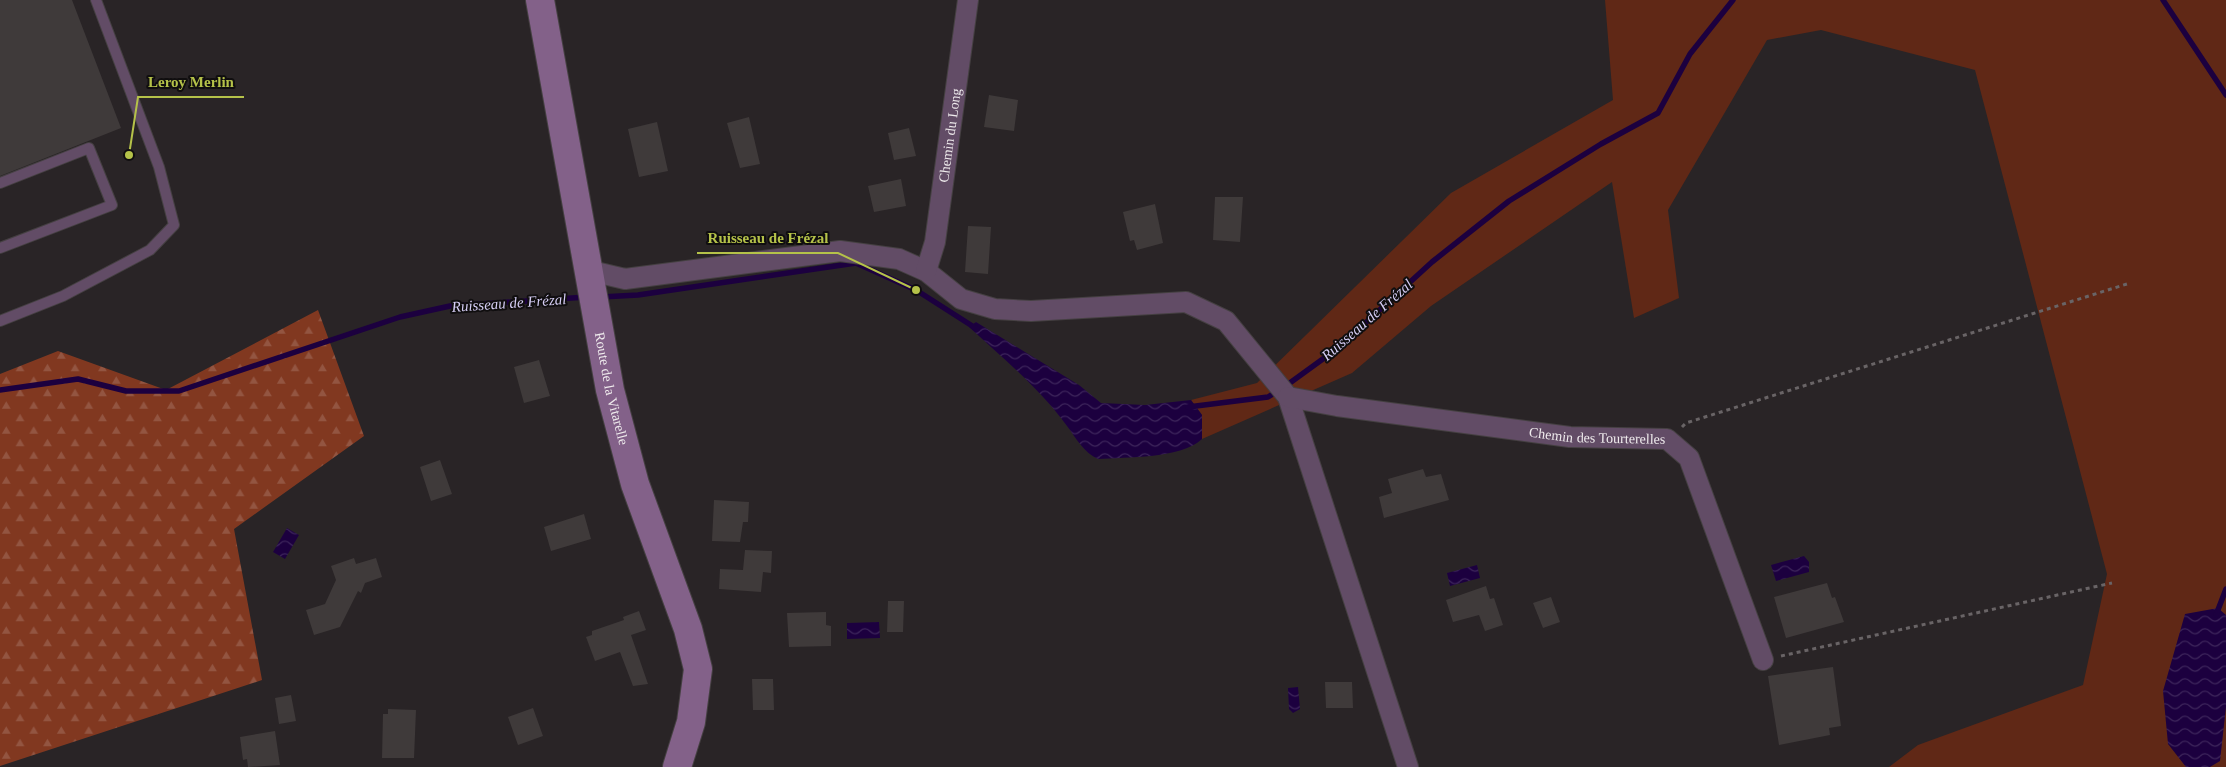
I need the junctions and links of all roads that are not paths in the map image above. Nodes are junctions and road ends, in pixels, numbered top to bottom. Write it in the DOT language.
graph roads {
  1 [pos="96,0"];
  2 [pos="540,0"];
  3 [pos="968,0"];
  4 [pos="0,183"];
  5 [pos="0,248"];
  6 [pos="926,271"];
  7 [pos="588,276"];
  8 [pos="0,321"];
  9 [pos="1288,397"];
  10 [pos="1763,660"];
  11 [pos="677,767"];
  12 [pos="1408,767"];
  1 -- 8 [label="lane"];
  2 -- 7 [label="street, Route de la Vitarelle"];
  3 -- 6 [label="street, Chemin du Long"];
  4 -- 5 [label="lane"];
  6 -- 7 [label="street"];
  6 -- 9 [label="street"];
  7 -- 11 [label="street, Route de la Vitarelle"];
  9 -- 10 [label="street, Chemin des Tourterelles"];
  9 -- 12 [label="street"];
}
